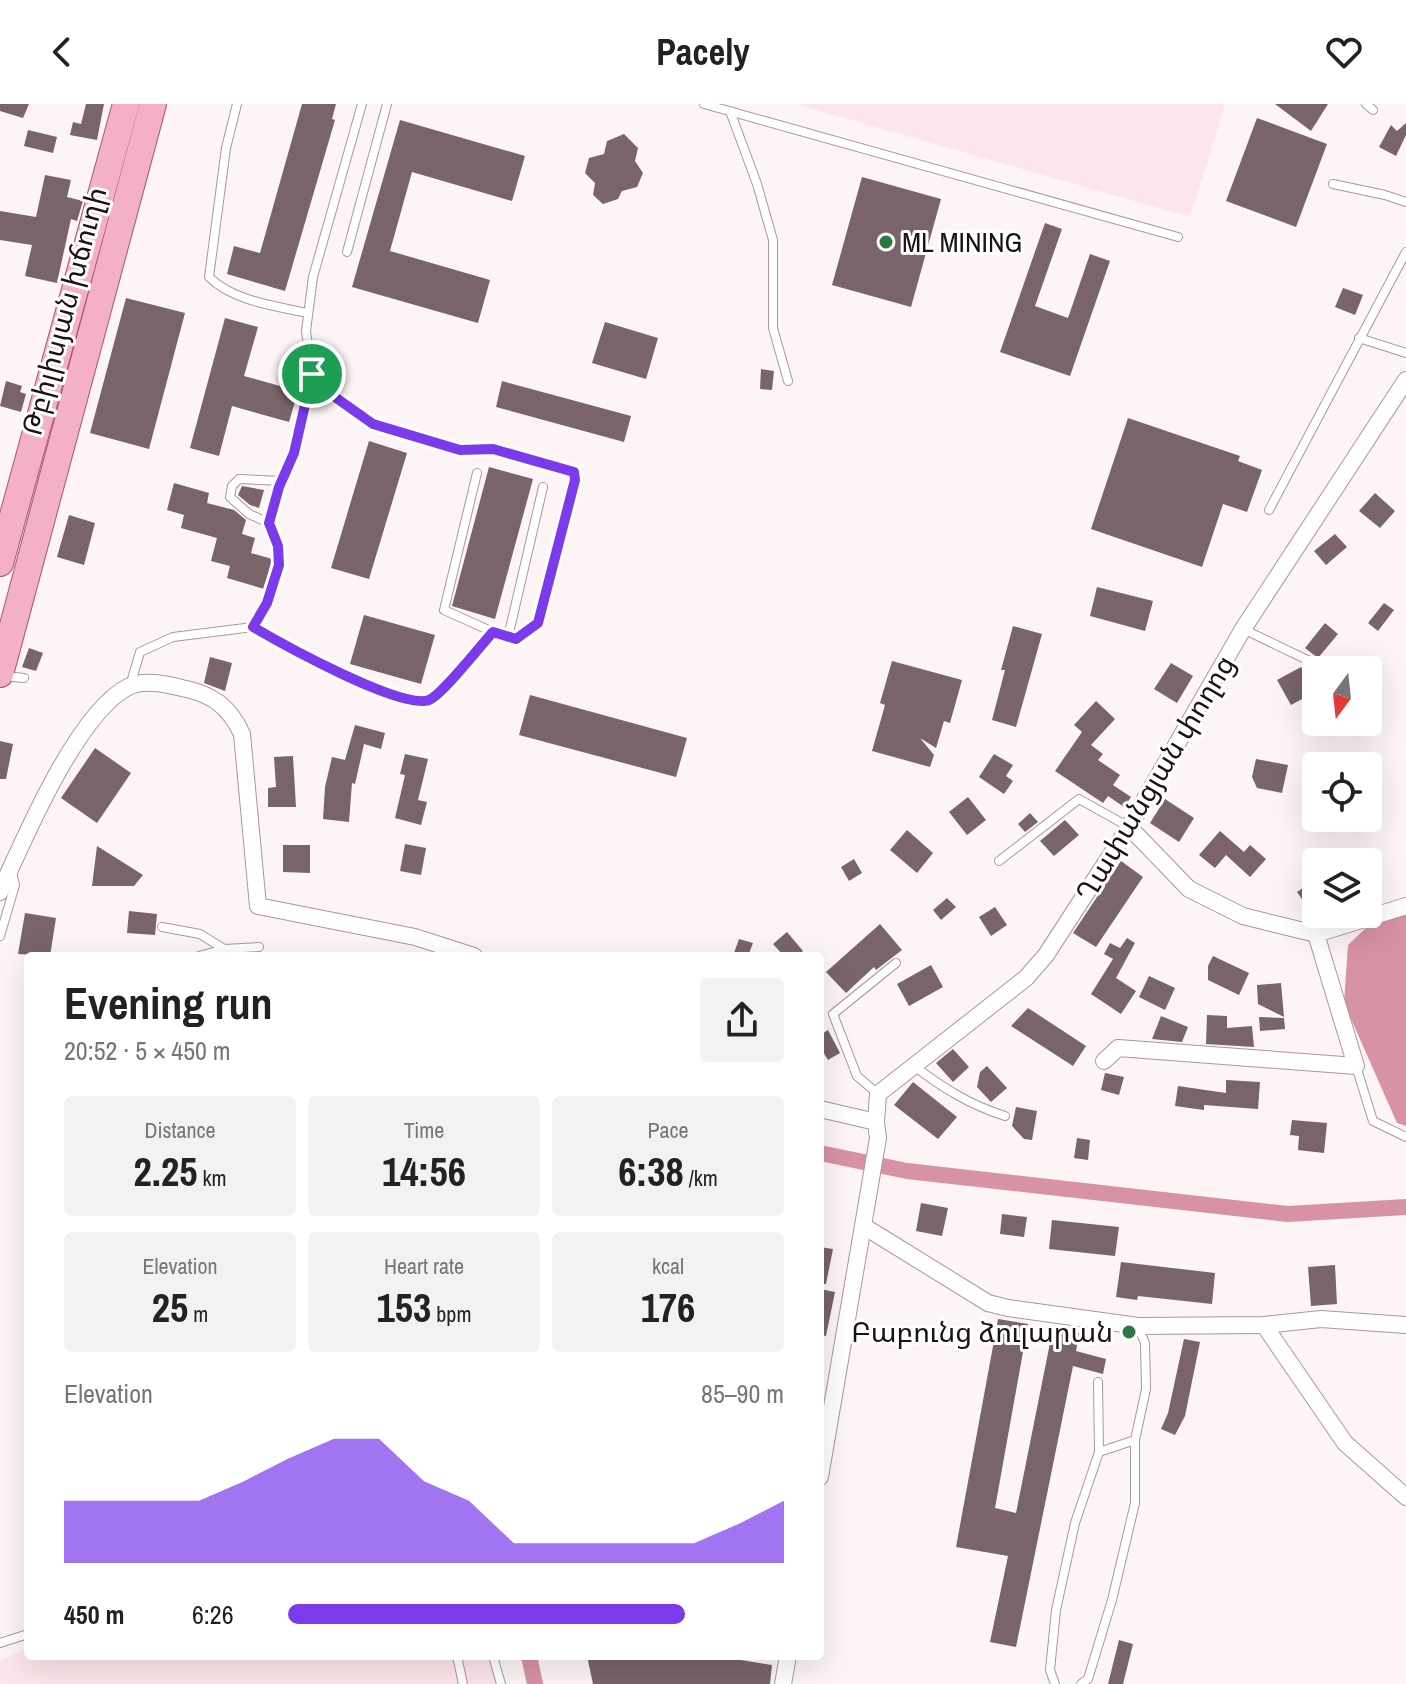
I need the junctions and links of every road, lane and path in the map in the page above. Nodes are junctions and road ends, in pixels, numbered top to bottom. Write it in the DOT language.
graph roads {
  1 [pos="126,104"];
  2 [pos="153,104"];
  3 [pos="237,104"];
  4 [pos="362,104"];
  5 [pos="387,104"];
  6 [pos="704,104"];
  7 [pos="730,111"];
  8 [pos="1333,184"];
  9 [pos="1406,202"];
  10 [pos="1178,237"];
  11 [pos="347,252"];
  12 [pos="1406,252"];
  13 [pos="96,266"];
  14 [pos="308,313"];
  15 [pos="1359,338"];
  16 [pos="1406,353"];
  17 [pos="312,374"];
  18 [pos="1406,380"];
  19 [pos="788,381"];
  20 [pos="477,473"];
  21 [pos="282,481"];
  22 [pos="543,487"];
  23 [pos="1269,510"];
  24 [pos="269,523"];
  25 [pos="0,563"];
  26 [pos="253,627"];
  27 [pos="1243,629"];
  28 [pos="493,632"];
  29 [pos="508,637"];
  30 [pos="1302,657"];
  31 [pos="8,676"];
  32 [pos="130,686"];
  33 [pos="1129,827"];
  34 [pos="999,861"];
  35 [pos="11,868"];
  36 [pos="0,892"];
  37 [pos="1406,906"];
  38 [pos="162,927"];
  39 [pos="1316,934"];
  40 [pos="0,936"];
  41 [pos="259,947"];
  42 [pos="224,949"];
  43 [pos="213,952"];
  44 [pos="462,952"];
  45 [pos="896,963"];
  46 [pos="1104,1061"];
  47 [pos="914,1066"];
  48 [pos="1356,1066"];
  49 [pos="878,1094"];
  50 [pos="824,1110"];
  51 [pos="1005,1116"];
  52 [pos="877,1130"];
  53 [pos="1406,1137"];
  54 [pos="865,1227"];
  55 [pos="1264,1325"];
  56 [pos="1406,1325"];
  57 [pos="1138,1326"];
  58 [pos="1098,1382"];
  59 [pos="1135,1440"];
  60 [pos="1099,1452"];
  61 [pos="824,1455"];
  62 [pos="1406,1497"];
  63 [pos="24,1635"];
  64 [pos="0,1643"];
  65 [pos="458,1660"];
  66 [pos="494,1660"];
  67 [pos="787,1660"];
  68 [pos="463,1684"];
  69 [pos="501,1684"];
  70 [pos="783,1684"];
  71 [pos="1055,1684"];
  72 [pos="1081,1684"];
  1 -- 13 [label="main road, Թբիլիսյան խճուղի"];
  2 -- 13 [label="main road, Թբիլիսյան խճուղի"];
  3 -- 14 [label="lane"];
  4 -- 14 [label="lane"];
  5 -- 11 [label="lane"];
  6 -- 7 [label="lane"];
  7 -- 10 [label="lane"];
  7 -- 19 [label="lane"];
  8 -- 9 [label="lane"];
  12 -- 15 [label="lane"];
  13 -- 25 [label="main road, Թբիլիսյան խճուղի"];
  13 -- 31 [label="main road, Թբիլիսյան խճուղի"];
  14 -- 17 [label="lane"];
  15 -- 16 [label="lane"];
  15 -- 23 [label="lane"];
  17 -- 21 [label="lane"];
  17 -- 29 [label="lane"];
  18 -- 27 [label="street, Ղափանցյան փողոց"];
  20 -- 28 [label="lane"];
  21 -- 24 [label="lane"];
  21 -- 24 [label="lane"];
  22 -- 29 [label="lane"];
  24 -- 26 [label="lane"];
  26 -- 28 [label="lane"];
  26 -- 32 [label="lane"];
  27 -- 30 [label="lane"];
  27 -- 33 [label="street, Ղափանցյան փողոց"];
  28 -- 29 [label="lane"];
  32 -- 35 [label="street"];
  32 -- 44 [label="street"];
  33 -- 34 [label="lane"];
  33 -- 39 [label="street"];
  33 -- 47 [label="street, Ղափանցյան փողոց"];
  35 -- 36 [label="street"];
  35 -- 40 [label="lane"];
  37 -- 39 [label="street"];
  38 -- 42 [label="lane"];
  39 -- 48 [label="street"];
  41 -- 42 [label="lane"];
  42 -- 43 [label="lane"];
  45 -- 49 [label="lane"];
  46 -- 48 [label="street"];
  47 -- 49 [label="street, Ղափանցյան փողոց"];
  47 -- 51 [label="lane"];
  48 -- 53 [label="lane"];
  49 -- 52 [label="street"];
  50 -- 52 [label="street"];
  52 -- 54 [label="street"];
  54 -- 57 [label="street"];
  54 -- 61 [label="street"];
  55 -- 56 [label="street"];
  55 -- 57 [label="street"];
  55 -- 62 [label="street"];
  57 -- 59 [label="lane"];
  58 -- 60 [label="lane"];
  59 -- 60 [label="lane"];
  59 -- 72 [label="lane"];
  60 -- 71 [label="lane"];
  63 -- 64 [label="lane"];
  65 -- 68 [label="lane"];
  66 -- 69 [label="lane"];
  67 -- 70 [label="street"];
}
